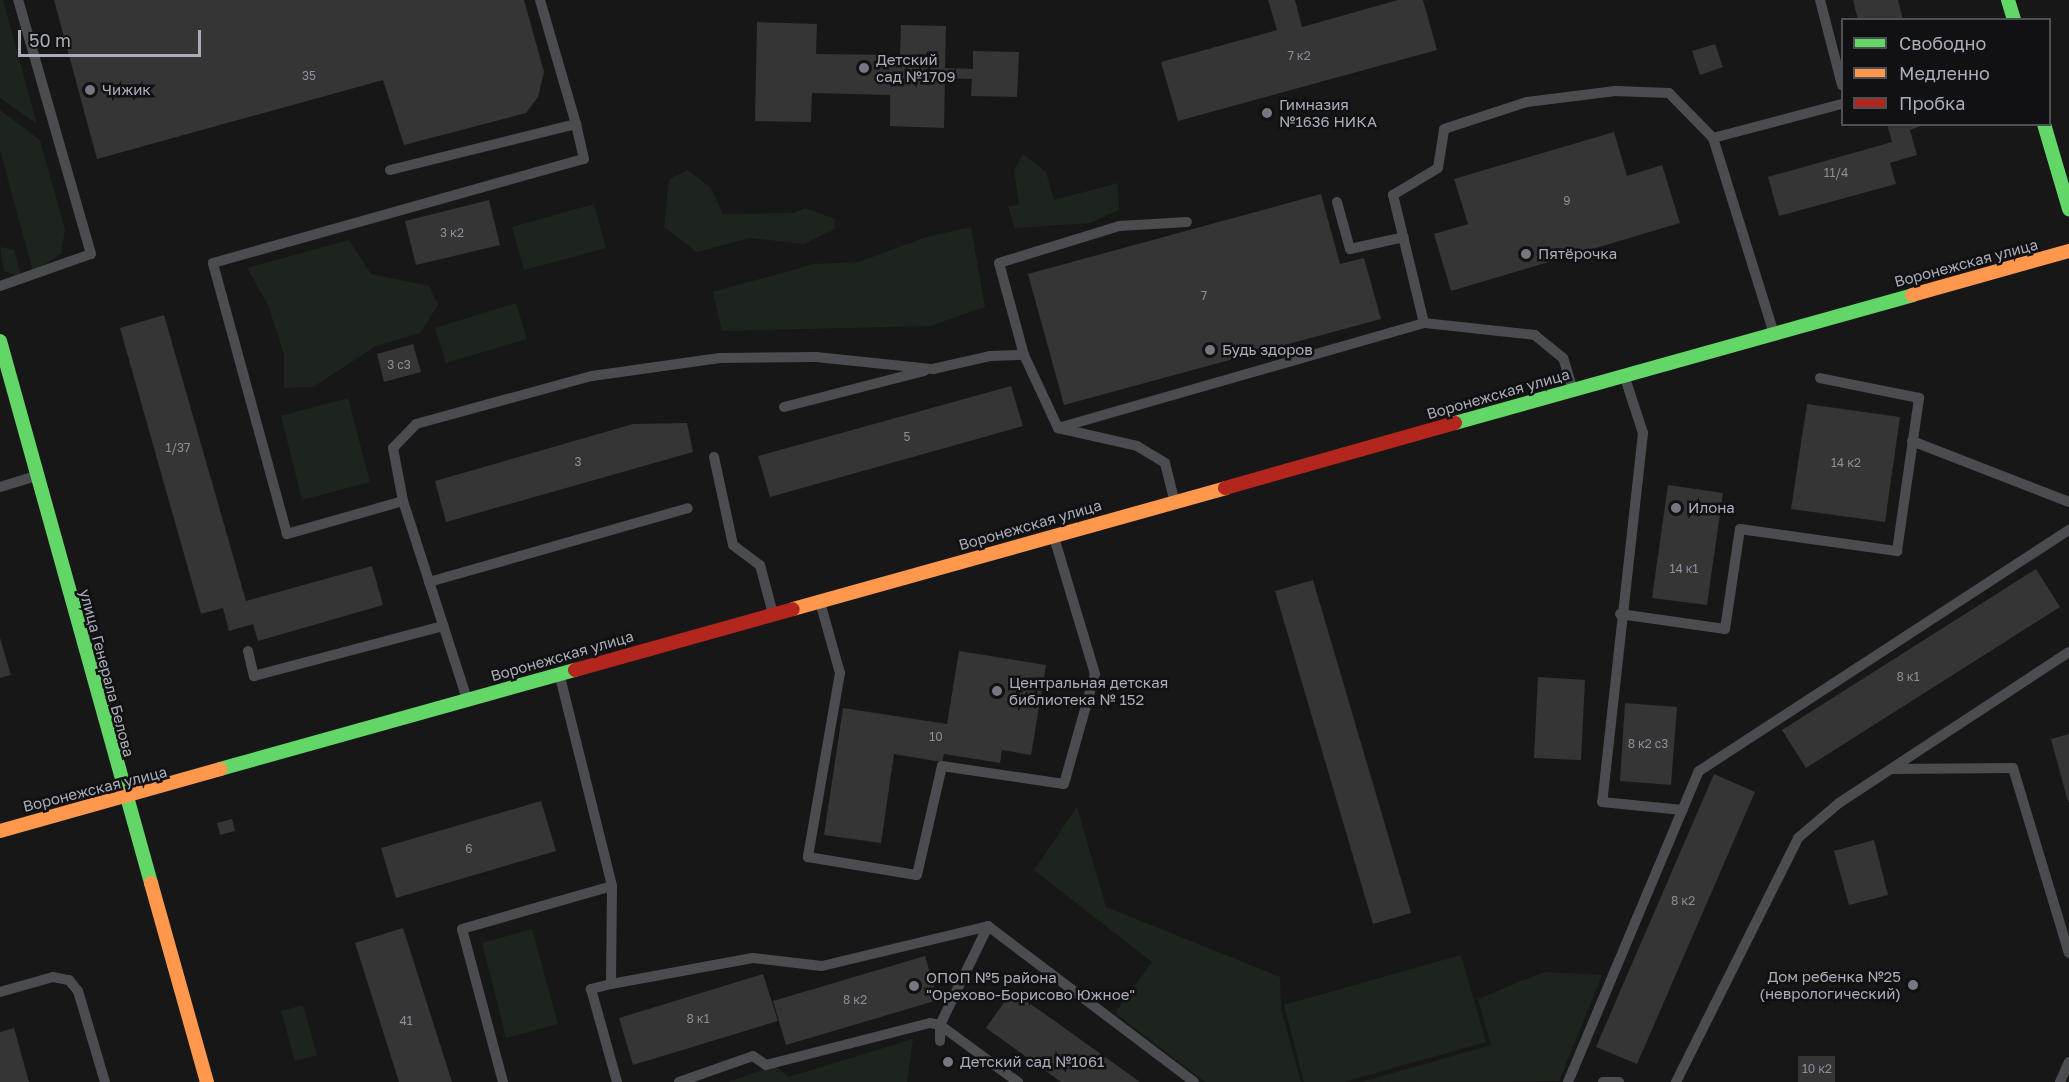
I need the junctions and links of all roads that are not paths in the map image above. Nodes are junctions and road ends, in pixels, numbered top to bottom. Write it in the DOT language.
graph roads {
  1 [pos="18,0"];
  2 [pos="540,0"];
  3 [pos="1820,0"];
  4 [pos="2008,0"];
  5 [pos="2013,18"];
  6 [pos="1841,81"];
  7 [pos="1841,104"];
  8 [pos="576,124"];
  9 [pos="2045,126"];
  10 [pos="1713,138"];
  11 [pos="390,170"];
  12 [pos="1337,202"];
  13 [pos="2069,209"];
  14 [pos="1186,222"];
  15 [pos="1404,237"];
  16 [pos="2069,251"];
  17 [pos="0,286"];
  18 [pos="1424,323"];
  19 [pos="1773,333"];
  20 [pos="0,340"];
  21 [pos="1024,355"];
  22 [pos="933,369"];
  23 [pos="1625,377"];
  24 [pos="1820,378"];
  25 [pos="1572,390"];
  26 [pos="784,407"];
  27 [pos="1058,428"];
  28 [pos="1912,441"];
  29 [pos="714,457"];
  30 [pos="38,476"];
  31 [pos="0,487"];
  32 [pos="1174,500"];
  33 [pos="403,501"];
  34 [pos="2069,502"];
  35 [pos="688,508"];
  36 [pos="2069,530"];
  37 [pos="1054,536"];
  38 [pos="429,582"];
  39 [pos="819,602"];
  40 [pos="773,614"];
  41 [pos="1620,614"];
  42 [pos="443,626"];
  43 [pos="248,651"];
  44 [pos="2069,652"];
  45 [pos="559,674"];
  46 [pos="467,699"];
  47 [pos="1892,769"];
  48 [pos="123,798"];
  49 [pos="1683,810"];
  50 [pos="0,831"];
  51 [pos="612,886"];
  52 [pos="988,926"];
  53 [pos="2069,953"];
  54 [pos="611,984"];
  55 [pos="0,992"];
  56 [pos="940,1025"];
  57 [pos="940,1041"];
  58 [pos="2069,1062"];
  59 [pos="105,1082"];
  60 [pos="207,1082"];
  61 [pos="503,1082"];
  62 [pos="617,1082"];
  63 [pos="679,1082"];
  64 [pos="1018,1082"];
  65 [pos="1194,1082"];
  66 [pos="1568,1082"];
  67 [pos="1603,1082"];
  68 [pos="1619,1082"];
  69 [pos="1676,1082"];
  70 [pos="2060,1082"];
  1 -- 17 [label="lane"];
  2 -- 8 [label="lane"];
  3 -- 6 [label="lane"];
  4 -- 5 [label="street"];
  7 -- 10 [label="lane"];
  8 -- 11 [label="lane"];
  8 -- 33 [label="lane"];
  9 -- 13 [label="street"];
  10 -- 15 [label="lane"];
  10 -- 19 [label="lane"];
  12 -- 15 [label="lane"];
  14 -- 21 [label="lane"];
  15 -- 18 [label="lane"];
  16 -- 19 [label="street, Воронежская улица"];
  18 -- 25 [label="lane"];
  18 -- 27 [label="lane"];
  19 -- 23 [label="street, Воронежская улица"];
  20 -- 30 [label="street, улица Генерала Белова"];
  21 -- 22 [label="lane"];
  21 -- 27 [label="lane"];
  22 -- 26 [label="lane"];
  22 -- 33 [label="lane"];
  23 -- 25 [label="street, Воронежская улица"];
  23 -- 41 [label="lane"];
  24 -- 28 [label="lane"];
  25 -- 32 [label="street, Воронежская улица"];
  27 -- 32 [label="lane"];
  28 -- 34 [label="lane"];
  28 -- 41 [label="lane"];
  29 -- 40 [label="lane"];
  30 -- 31 [label="lane"];
  30 -- 48 [label="street, улица Генерала Белова"];
  32 -- 37 [label="street, Воронежская улица"];
  33 -- 38 [label="lane"];
  35 -- 38 [label="lane"];
  36 -- 49 [label="lane"];
  37 -- 39 [label="street, Воронежская улица"];
  37 -- 39 [label="lane"];
  38 -- 42 [label="lane"];
  39 -- 40 [label="street, Воронежская улица"];
  40 -- 45 [label="street, Воронежская улица"];
  41 -- 49 [label="lane"];
  42 -- 43 [label="lane"];
  42 -- 46 [label="lane"];
  44 -- 47 [label="lane"];
  45 -- 46 [label="street, Воронежская улица"];
  45 -- 51 [label="lane"];
  46 -- 48 [label="street, Воронежская улица"];
  47 -- 53 [label="lane"];
  47 -- 69 [label="lane"];
  48 -- 50 [label="street, Воронежская улица"];
  48 -- 60 [label="street, улица Генерала Белова"];
  49 -- 66 [label="lane"];
  51 -- 54 [label="lane"];
  51 -- 61 [label="lane"];
  52 -- 54 [label="lane"];
  52 -- 56 [label="lane"];
  52 -- 65 [label="lane"];
  54 -- 62 [label="lane"];
  55 -- 59 [label="lane"];
  56 -- 57 [label="lane"];
  56 -- 63 [label="lane"];
  56 -- 64 [label="lane"];
  58 -- 70 [label="lane"];
  67 -- 68 [label="lane"];
}
